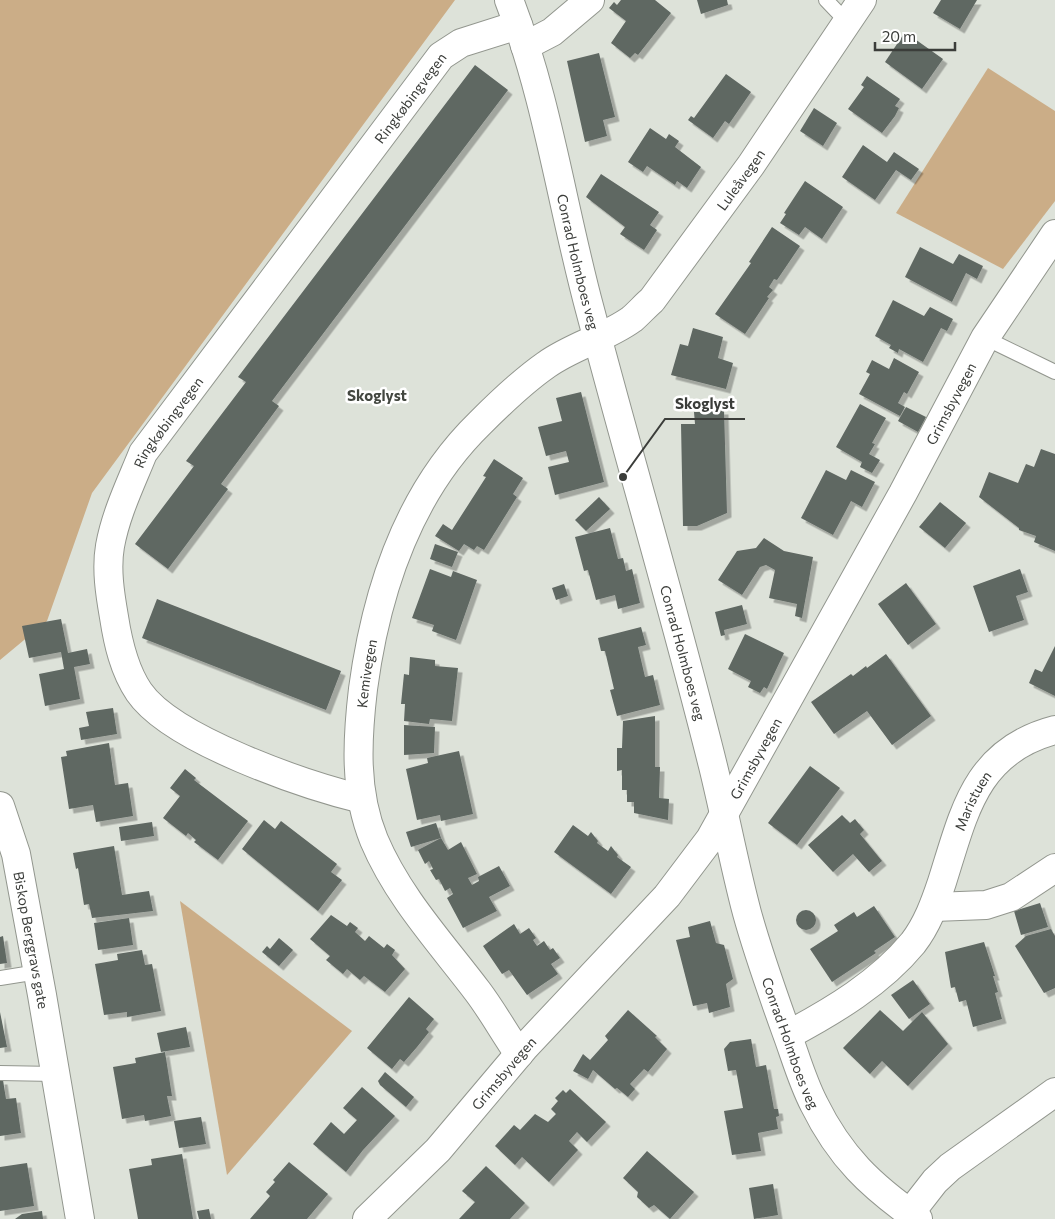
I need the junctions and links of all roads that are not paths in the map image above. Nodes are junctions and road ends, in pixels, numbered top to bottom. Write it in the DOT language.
graph roads {
  1 [pos="590,0"];
  2 [pos="826,0"];
  3 [pos="862,0"];
  4 [pos="847,22"];
  5 [pos="517,23"];
  6 [pos="1055,234"];
  7 [pos="597,337"];
  8 [pos="985,338"];
  9 [pos="1055,372"];
  10 [pos="1055,730"];
  11 [pos="362,799"];
  12 [pos="0,806"];
  13 [pos="724,812"];
  14 [pos="1055,868"];
  15 [pos="934,907"];
  16 [pos="38,972"];
  17 [pos="0,978"];
  18 [pos="788,1034"];
  19 [pos="519,1054"];
  20 [pos="0,1072"];
  21 [pos="55,1074"];
  22 [pos="1055,1092"];
  23 [pos="914,1216"];
  24 [pos="80,1219"];
  25 [pos="367,1219"];
  1 -- 5 [label="street"];
  2 -- 4 [label="lane"];
  3 -- 4 [label="street, Luleåvegen"];
  4 -- 7 [label="street, Luleåvegen"];
  5 -- 7 [label="street, Conrad Holmboes veg"];
  5 -- 11 [label="street, Ringkøbingvegen"];
  6 -- 8 [label="street, Grimsbyvegen"];
  7 -- 11 [label="street, Kemivegen"];
  7 -- 13 [label="street, Conrad Holmboes veg"];
  8 -- 9 [label="lane"];
  8 -- 13 [label="street, Grimsbyvegen"];
  10 -- 15 [label="street, Maristuen"];
  11 -- 19 [label="street, Kemivegen"];
  12 -- 16 [label="street, Biskop Berggravs gate"];
  13 -- 18 [label="street, Conrad Holmboes veg"];
  13 -- 19 [label="street, Grimsbyvegen"];
  14 -- 15 [label="street"];
  15 -- 18 [label="street, Maristuen"];
  16 -- 17 [label="lane"];
  16 -- 21 [label="street, Biskop Berggravs gate"];
  18 -- 23 [label="street, Conrad Holmboes veg"];
  19 -- 25 [label="street, Grimsbyvegen"];
  20 -- 21 [label="lane"];
  21 -- 24 [label="street, Biskop Berggravs gate"];
  22 -- 23 [label="street"];
}
